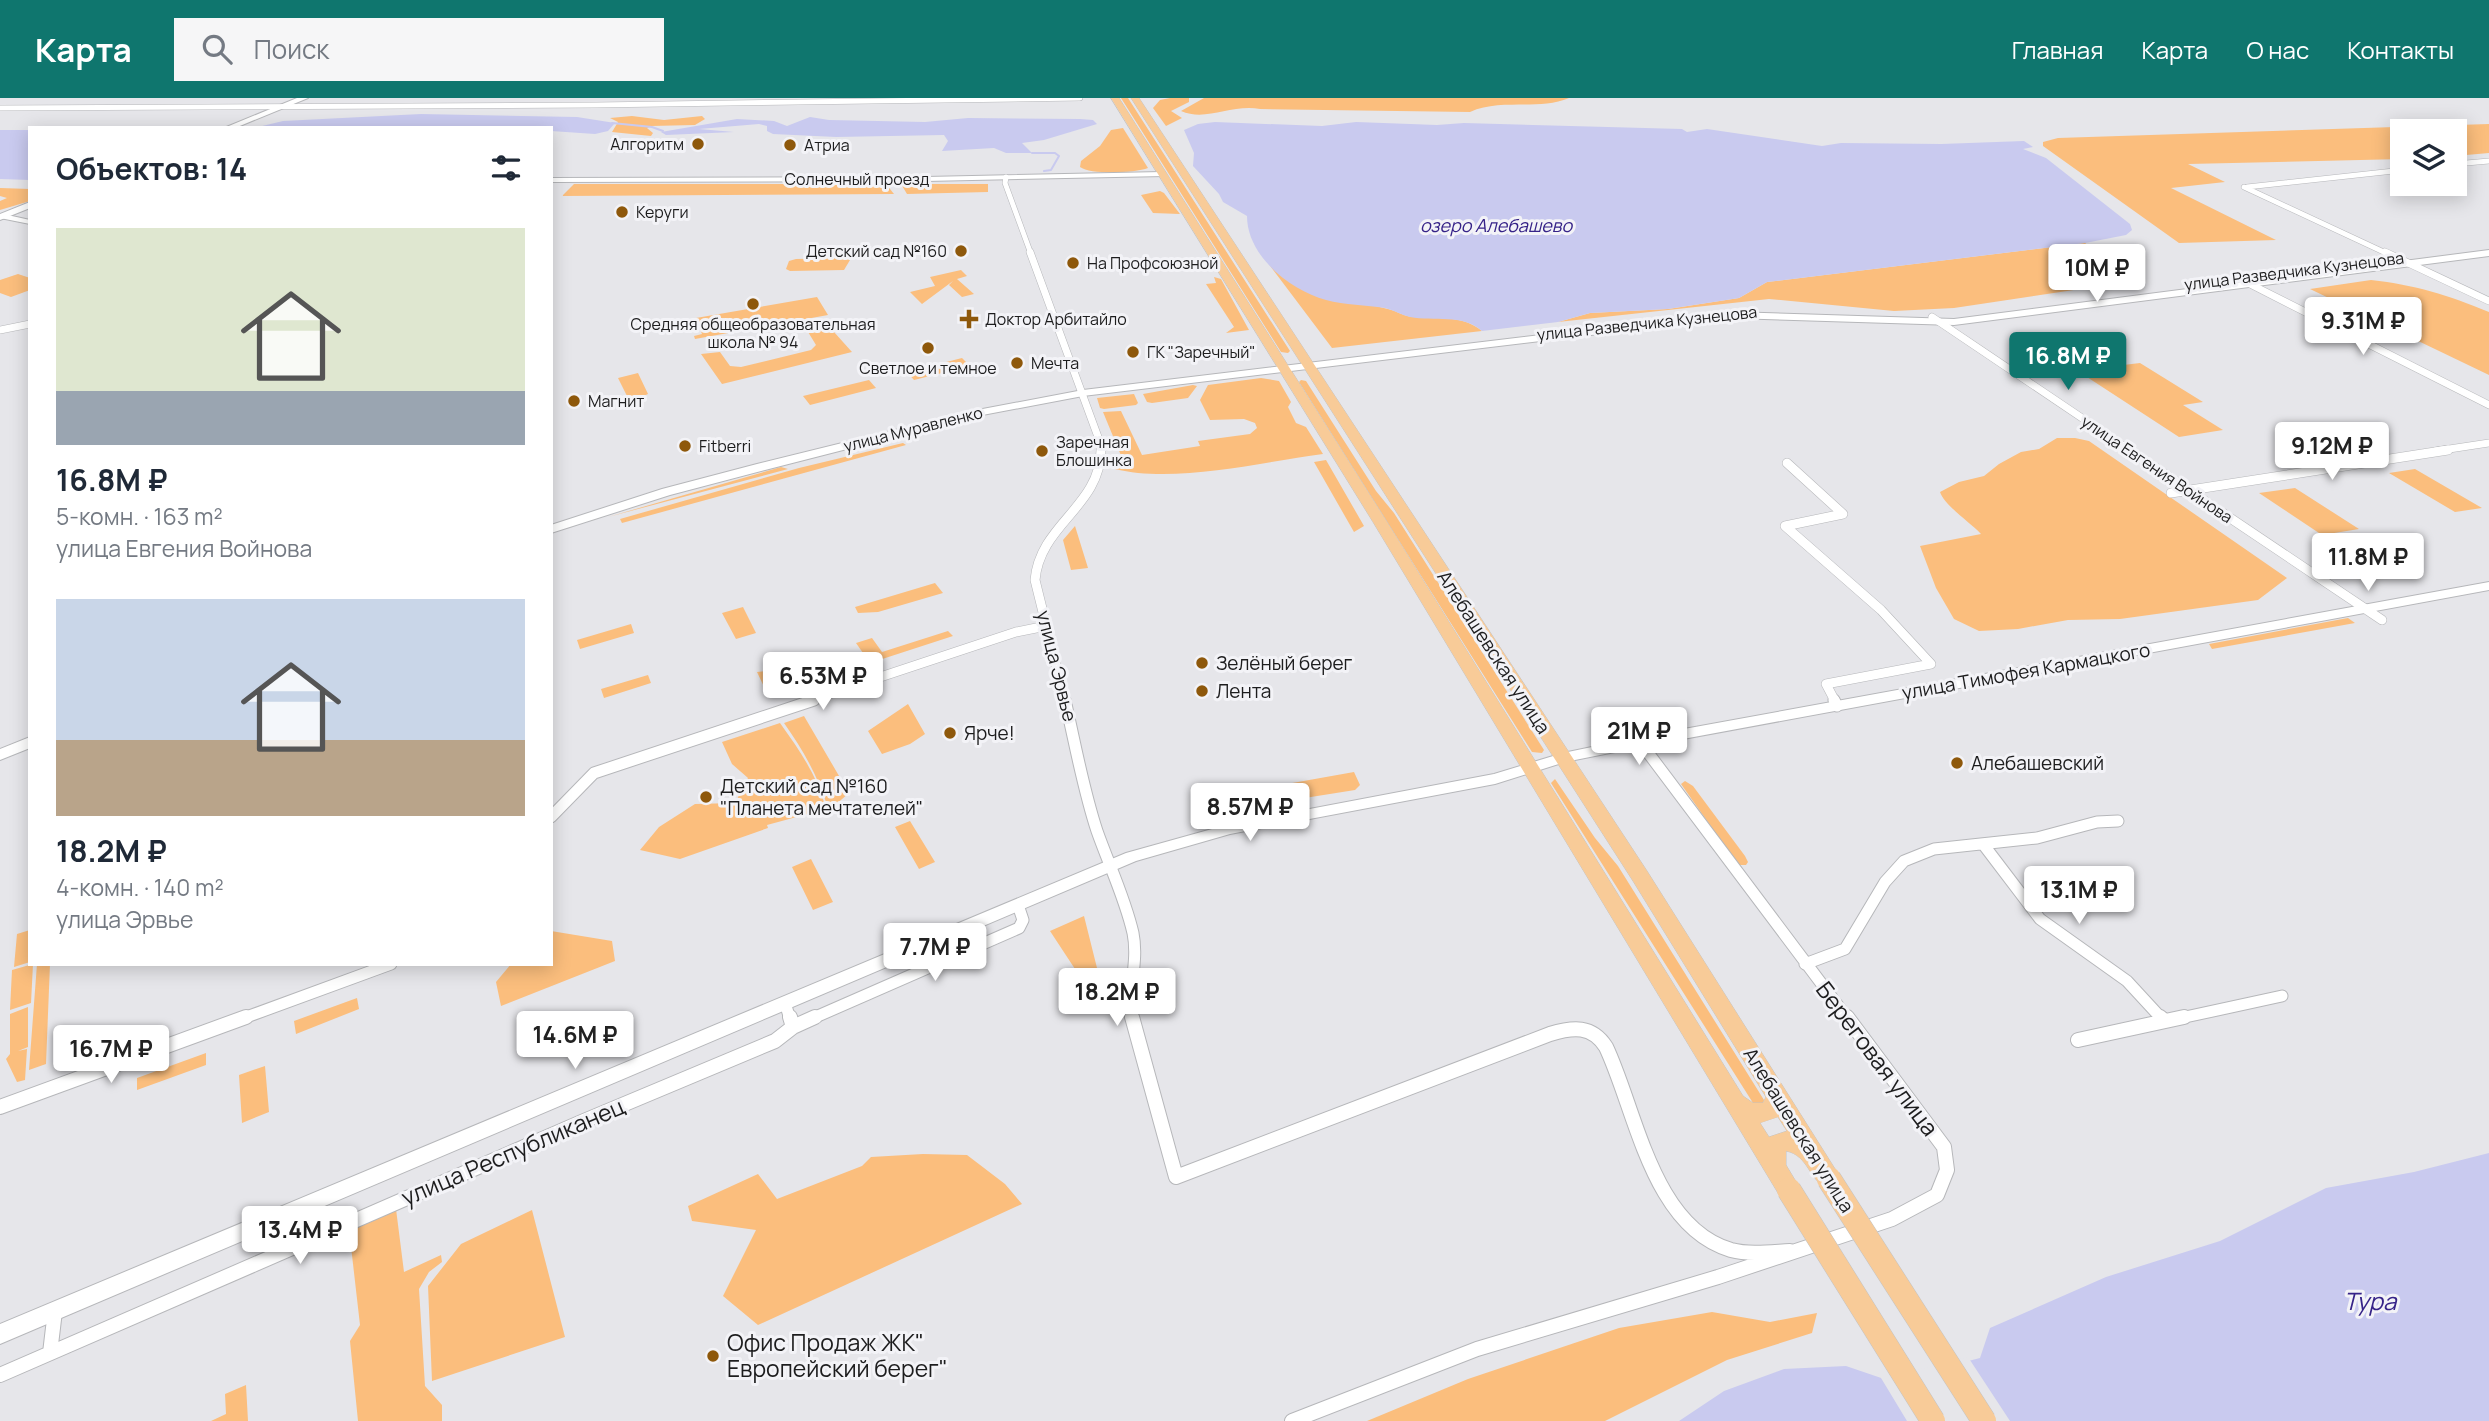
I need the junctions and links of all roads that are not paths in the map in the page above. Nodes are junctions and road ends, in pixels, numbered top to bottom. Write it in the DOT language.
graph roads {
  1 [pos="298,98"];
  2 [pos="304,98"];
  3 [pos="419,98"];
  4 [pos="484,98"];
  5 [pos="605,98"];
  6 [pos="780,98"];
  7 [pos="1080,98"];
  8 [pos="1115,98"];
  9 [pos="1135,98"];
  10 [pos="776,103"];
  11 [pos="286,104"];
  12 [pos="471,105"];
  13 [pos="408,106"];
  14 [pos="596,106"];
  15 [pos="0,108"];
  16 [pos="233,126"];
  17 [pos="2488,161"];
  18 [pos="2467,163"];
  19 [pos="2390,171"];
  20 [pos="1163,174"];
  21 [pos="1006,177"];
  22 [pos="553,180"];
  23 [pos="563,180"];
  24 [pos="553,190"];
  25 [pos="28,206"];
  26 [pos="2,216"];
  27 [pos="28,222"];
  28 [pos="2489,248"];
  29 [pos="2489,253"];
  30 [pos="2403,261"];
  31 [pos="1250,276"];
  32 [pos="1228,279"];
  33 [pos="2250,284"];
  34 [pos="2114,294"];
  35 [pos="2125,300"];
  36 [pos="2489,301"];
  37 [pos="1936,320"];
  38 [pos="28,324"];
  39 [pos="0,330"];
  40 [pos="1307,364"];
  41 [pos="1283,368"];
  42 [pos="1083,393"];
  43 [pos="2489,405"];
  44 [pos="2489,443"];
  45 [pos="1787,463"];
  46 [pos="2189,491"];
  47 [pos="2171,493"];
  48 [pos="553,528"];
  49 [pos="2489,586"];
  50 [pos="2365,609"];
  51 [pos="2382,620"];
  52 [pos="1046,626"];
  53 [pos="1837,706"];
  54 [pos="1640,742"];
  55 [pos="28,744"];
  56 [pos="0,755"];
  57 [pos="1563,758"];
  58 [pos="1532,770"];
  59 [pos="553,815"];
  60 [pos="2118,821"];
  61 [pos="1983,844"];
  62 [pos="1111,866"];
  63 [pos="1018,905"];
  64 [pos="1805,964"];
  65 [pos="386,966"];
  66 [pos="2282,996"];
  67 [pos="785,1003"];
  68 [pos="2163,1020"];
  69 [pos="793,1027"];
  70 [pos="2078,1040"];
  71 [pos="1777,1095"];
  72 [pos="1734,1100"];
  73 [pos="0,1107"];
  74 [pos="1815,1156"];
  75 [pos="1783,1179"];
  76 [pos="1790,1251"];
  77 [pos="55,1311"];
  78 [pos="0,1334"];
  79 [pos="50,1353"];
  80 [pos="0,1375"];
  81 [pos="1292,1421"];
  82 [pos="1933,1421"];
  83 [pos="1984,1421"];
  1 -- 11 [label="main road"];
  2 -- 11 [label="main road"];
  3 -- 13 [label="street"];
  4 -- 12 [label="street"];
  5 -- 14 [label="street"];
  6 -- 10 [label="street"];
  7 -- 10 [label="street"];
  8 -- 20 [label="main road, Алебашевская улица"];
  9 -- 31 [label="main road, Алебашевская улица"];
  10 -- 14 [label="street"];
  11 -- 13 [label="street"];
  11 -- 15 [label="street"];
  11 -- 16 [label="main road"];
  12 -- 13 [label="street"];
  12 -- 14 [label="street"];
  17 -- 18 [label="street"];
  19 -- 30 [label="street"];
  20 -- 21 [label="street, Солнечный проезд"];
  20 -- 32 [label="main road, Алебашевская улица"];
  21 -- 23 [label="street, Солнечный проезд"];
  21 -- 42 [label="street, улица Эрвье"];
  22 -- 23 [label="street, Солнечный проезд"];
  23 -- 24 [label="street"];
  25 -- 26 [label="main road"];
  26 -- 27 [label="street"];
  28 -- 30 [label="main road, улица Разведчика Кузнецова"];
  29 -- 30 [label="main road, улица Разведчика Кузнецова"];
  30 -- 33 [label="main road, улица Разведчика Кузнецова"];
  30 -- 34 [label="main road, улица Разведчика Кузнецова"];
  30 -- 36 [label="street"];
  31 -- 32 [label="main road"];
  31 -- 40 [label="main road, Алебашевская улица"];
  32 -- 41 [label="main road, Алебашевская улица"];
  33 -- 35 [label="main road, улица Разведчика Кузнецова"];
  33 -- 43 [label="street"];
  34 -- 35 [label="main road"];
  34 -- 37 [label="main road, улица Разведчика Кузнецова"];
  35 -- 37 [label="main road, улица Разведчика Кузнецова"];
  37 -- 40 [label="main road, улица Разведчика Кузнецова"];
  37 -- 46 [label="street, улица Евгения Войнова"];
  38 -- 39 [label="street"];
  40 -- 41 [label="main road, улица Разведчика Кузнецова"];
  40 -- 57 [label="main road, Алебашевская улица"];
  41 -- 42 [label="main road, улица Муравленко"];
  41 -- 58 [label="main road, Алебашевская улица"];
  42 -- 48 [label="main road, улица Муравленко"];
  42 -- 52 [label="street, улица Эрвье"];
  44 -- 46 [label="street"];
  45 -- 53 [label="street"];
  46 -- 47 [label="street"];
  46 -- 50 [label="street, улица Евгения Войнова"];
  49 -- 50 [label="street, улица Тимофея Кармацкого"];
  50 -- 51 [label="street, улица Евгения Войнова"];
  50 -- 53 [label="street, улица Тимофея Кармацкого"];
  52 -- 59 [label="street"];
  52 -- 62 [label="street, улица Эрвье"];
  53 -- 54 [label="street, улица Тимофея Кармацкого"];
  54 -- 57 [label="street, улица Тимофея Кармацкого"];
  54 -- 64 [label="street, Береговая улица"];
  55 -- 56 [label="main road"];
  57 -- 58 [label="street, улица Тимофея Кармацкого"];
  57 -- 71 [label="main road, Алебашевская улица"];
  58 -- 62 [label="street, улица Тимофея Кармацкого"];
  58 -- 72 [label="main road, Алебашевская улица"];
  60 -- 61 [label="street"];
  61 -- 64 [label="street"];
  61 -- 68 [label="street"];
  62 -- 63 [label="street, улица Тимофея Кармацкого"];
  62 -- 76 [label="street, улица Эрвье"];
  63 -- 67 [label="street, улица Тимофея Кармацкого"];
  63 -- 69 [label="street, улица Республиканец"];
  64 -- 76 [label="street, Береговая улица"];
  65 -- 73 [label="street"];
  66 -- 68 [label="street"];
  67 -- 69 [label="street"];
  67 -- 77 [label="street, улица Тимофея Кармацкого"];
  68 -- 70 [label="street"];
  69 -- 79 [label="street, улица Республиканец"];
  71 -- 72 [label="main road"];
  71 -- 74 [label="main road, Алебашевская улица"];
  72 -- 75 [label="main road, Алебашевская улица"];
  74 -- 75 [label="main road"];
  74 -- 83 [label="main road, Алебашевская улица, bridge"];
  75 -- 82 [label="main road, Алебашевская улица, bridge"];
  76 -- 81 [label="street, Береговая улица"];
  77 -- 78 [label="street, улица Тимофея Кармацкого"];
  77 -- 79 [label="street"];
  79 -- 80 [label="street, улица Республиканец"];
}
